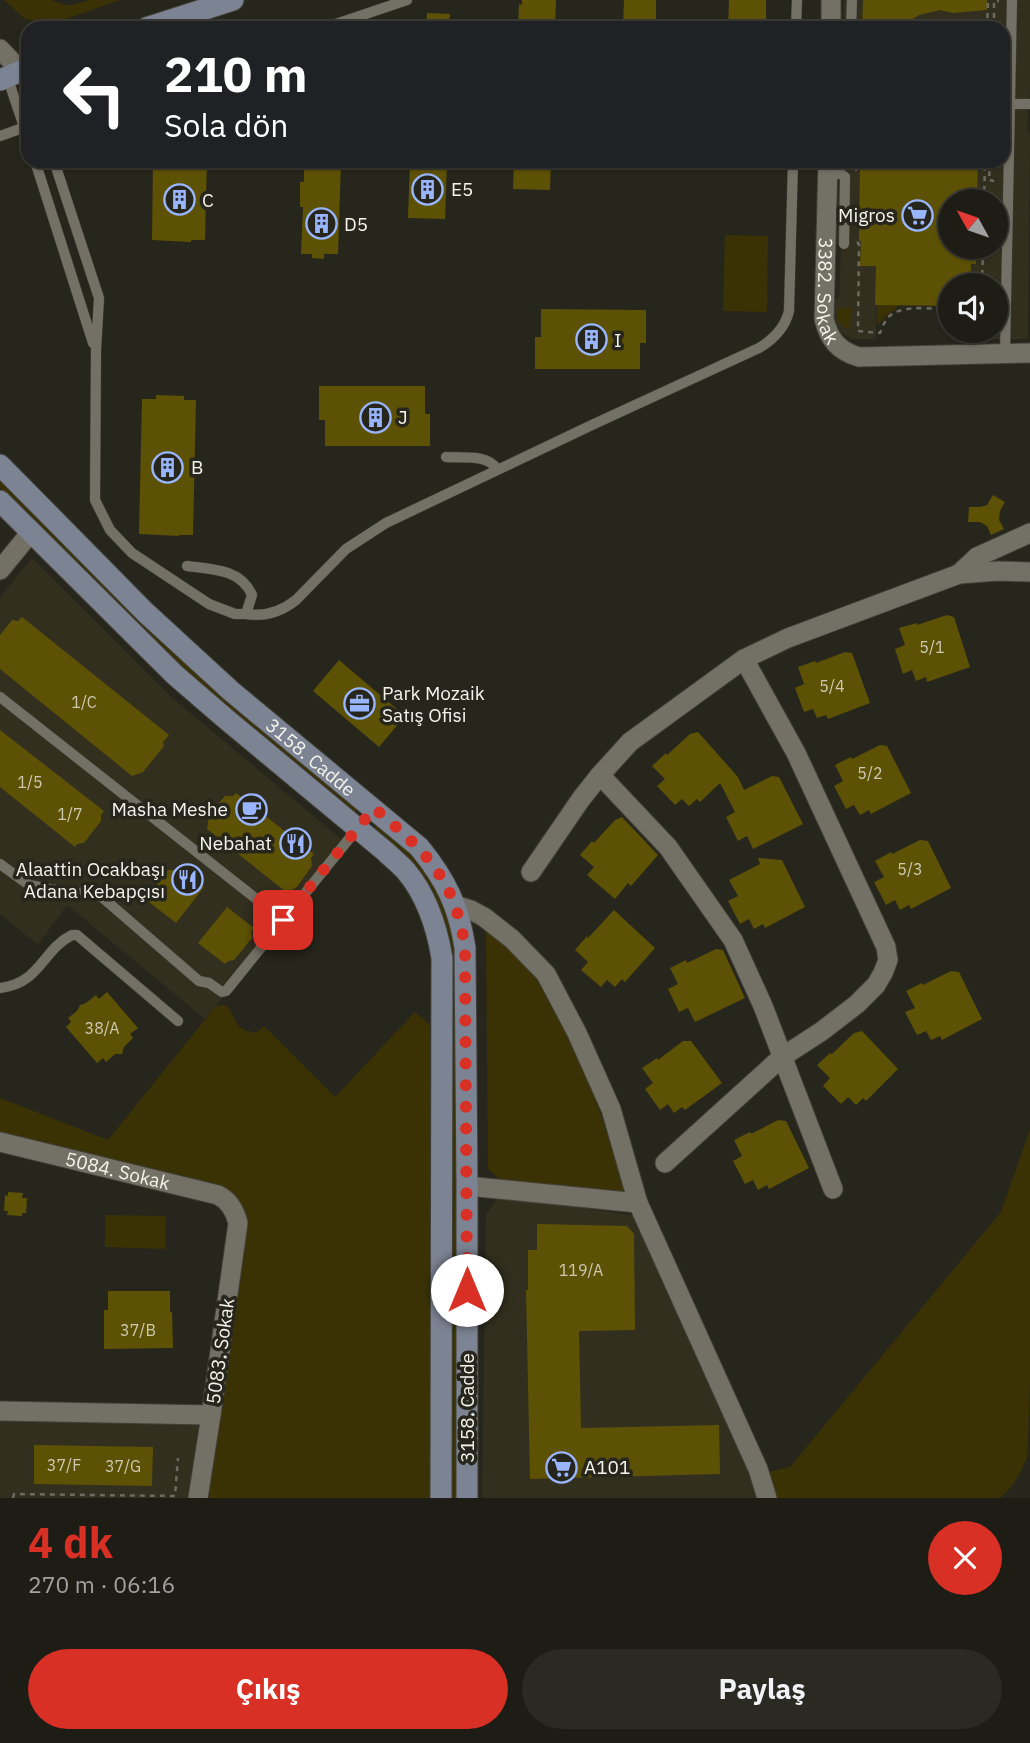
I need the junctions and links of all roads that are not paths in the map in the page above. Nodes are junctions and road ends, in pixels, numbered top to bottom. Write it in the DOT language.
graph roads {
  1 [pos="233,0"];
  2 [pos="407,0"];
  3 [pos="797,0"];
  4 [pos="831,0"];
  5 [pos="852,0"];
  6 [pos="1012,0"];
  7 [pos="168,21"];
  8 [pos="345,21"];
  9 [pos="796,21"];
  10 [pos="831,21"];
  11 [pos="851,21"];
  12 [pos="0,49"];
  13 [pos="18,74"];
  14 [pos="21,94"];
  15 [pos="1010,104"];
  16 [pos="1030,104"];
  17 [pos="21,129"];
  18 [pos="0,136"];
  19 [pos="37,168"];
  20 [pos="56,168"];
  21 [pos="793,168"];
  22 [pos="828,168"];
  23 [pos="830,168"];
  24 [pos="1009,168"];
  25 [pos="844,244"];
  26 [pos="96,350"];
  27 [pos="1005,353"];
  28 [pos="1030,353"];
  29 [pos="446,457"];
  30 [pos="0,465"];
  31 [pos="497,469"];
  32 [pos="0,501"];
  33 [pos="31,532"];
  34 [pos="1030,533"];
  35 [pos="187,566"];
  36 [pos="0,570"];
  37 [pos="1030,572"];
  38 [pos="959,574"];
  39 [pos="246,614"];
  40 [pos="744,659"];
  41 [pos="0,697"];
  42 [pos="600,775"];
  43 [pos="374,808"];
  44 [pos="357,829"];
  45 [pos="0,864"];
  46 [pos="531,872"];
  47 [pos="455,905"];
  48 [pos="283,920"];
  49 [pos="0,988"];
  50 [pos="178,1021"];
  51 [pos="782,1057"];
  52 [pos="0,1142"];
  53 [pos="665,1163"];
  54 [pos="467,1186"];
  55 [pos="834,1189"];
  56 [pos="638,1203"];
  57 [pos="231,1205"];
  58 [pos="0,1411"];
  59 [pos="211,1415"];
  60 [pos="198,1498"];
  61 [pos="442,1498"];
  62 [pos="467,1498"];
  63 [pos="767,1498"];
  1 -- 7 [label="street"];
  2 -- 8 [label="lane"];
  3 -- 9 [label="lane"];
  4 -- 10 [label="street"];
  5 -- 11 [label="lane"];
  6 -- 15 [label="lane"];
  12 -- 13 [label="street"];
  13 -- 14 [label="lane"];
  15 -- 16 [label="lane"];
  17 -- 18 [label="lane"];
  19 -- 26 [label="lane"];
  20 -- 26 [label="lane"];
  21 -- 31 [label="lane"];
  22 -- 27 [label="street, 3382. Sokak"];
  23 -- 25 [label="lane"];
  24 -- 27 [label="lane"];
  26 -- 39 [label="lane"];
  27 -- 28 [label="street, 3382. Sokak"];
  29 -- 31 [label="lane"];
  30 -- 43 [label="street, 3158. Cadde"];
  31 -- 39 [label="lane"];
  32 -- 33 [label="street, 3158. Cadde"];
  33 -- 36 [label="street"];
  33 -- 44 [label="street, 3158. Cadde"];
  34 -- 38 [label="street"];
  35 -- 39 [label="lane"];
  37 -- 38 [label="street"];
  38 -- 40 [label="street"];
  40 -- 42 [label="street"];
  40 -- 51 [label="street"];
  41 -- 48 [label="lane"];
  42 -- 46 [label="street"];
  42 -- 51 [label="street"];
  43 -- 44 [label="street"];
  43 -- 47 [label="street, 3158. Cadde"];
  44 -- 48 [label="lane"];
  44 -- 61 [label="street, 3158. Cadde"];
  45 -- 48 [label="lane"];
  47 -- 54 [label="street, 3158. Cadde"];
  47 -- 56 [label="street"];
  49 -- 50 [label="lane"];
  51 -- 53 [label="street"];
  51 -- 55 [label="street"];
  52 -- 57 [label="street, 5084. Sokak"];
  54 -- 56 [label="street"];
  54 -- 62 [label="street, 3158. Cadde"];
  56 -- 63 [label="street"];
  57 -- 59 [label="street, 5083. Sokak"];
  58 -- 59 [label="street"];
  59 -- 60 [label="street, 5083. Sokak"];
}
